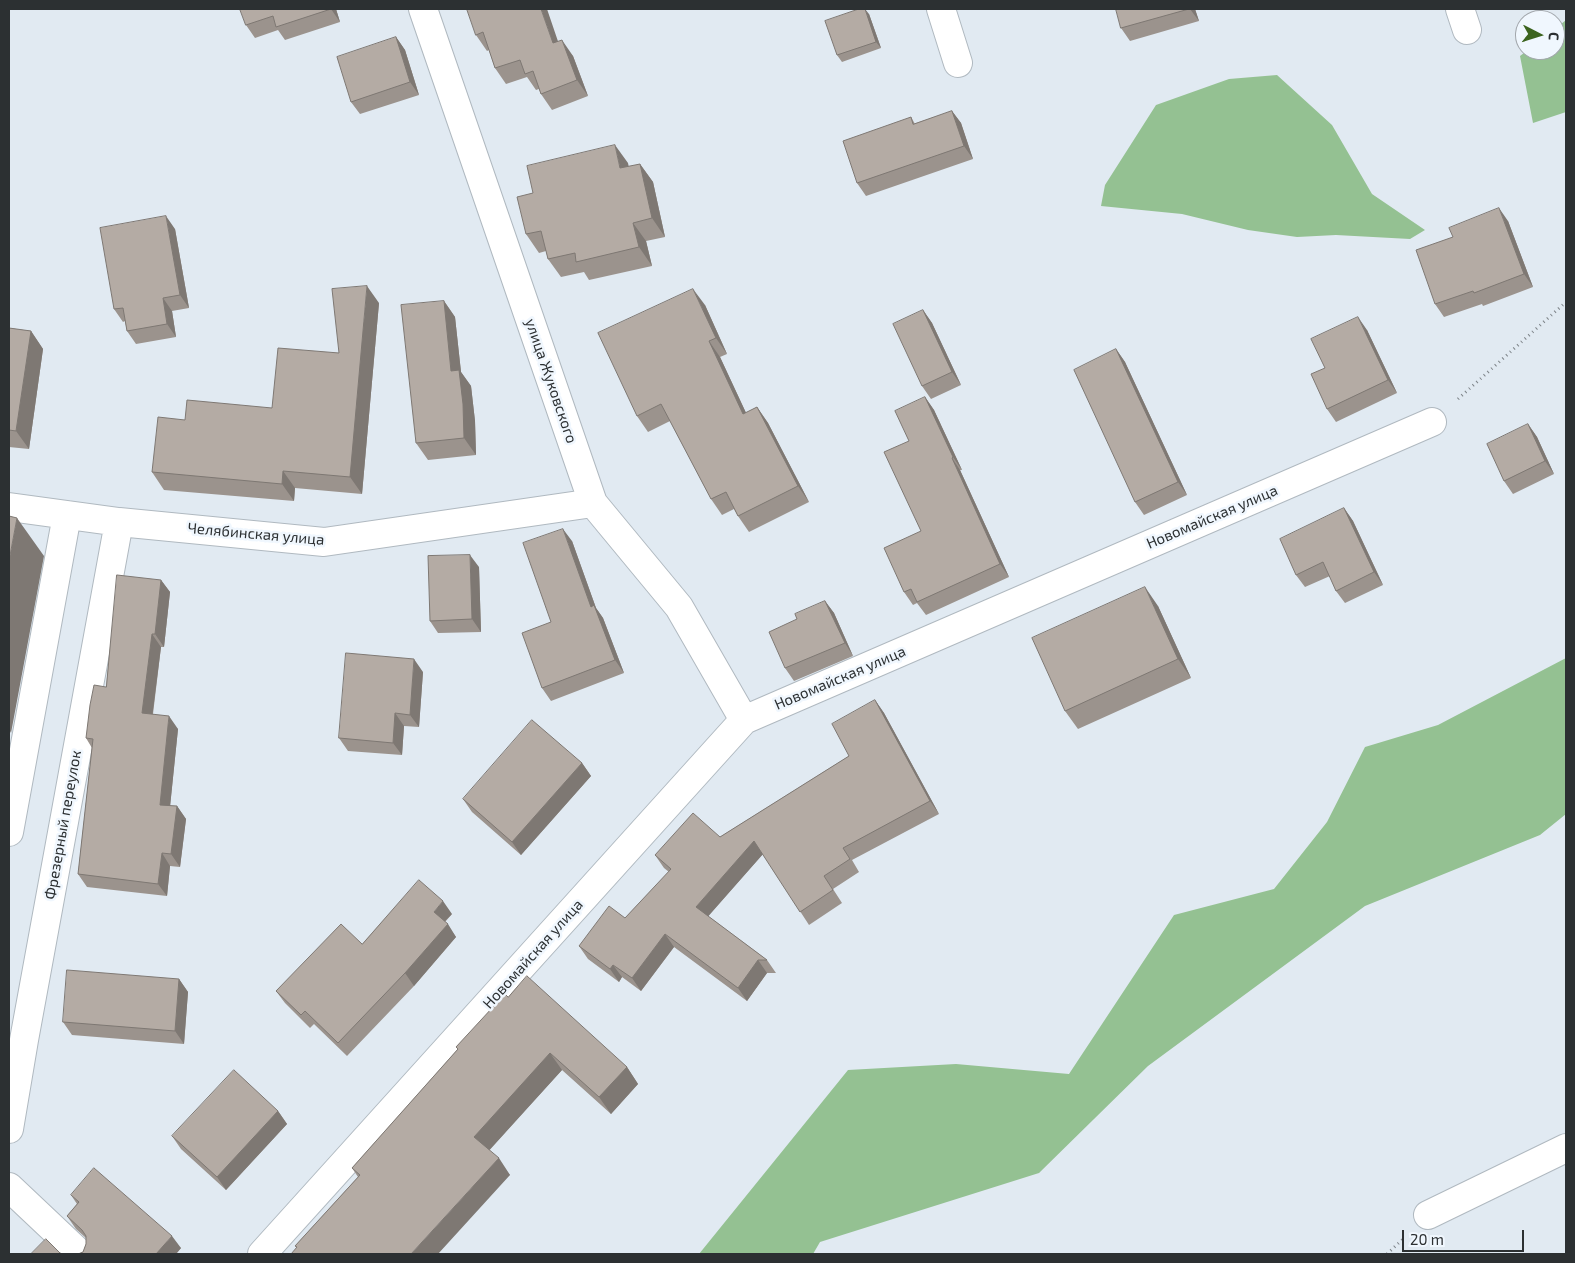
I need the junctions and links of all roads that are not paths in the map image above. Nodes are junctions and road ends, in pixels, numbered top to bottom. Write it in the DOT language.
graph roads {
  1 [pos="423,9"];
  2 [pos="941,9"];
  3 [pos="958,63"];
  4 [pos="1432,422"];
  5 [pos="592,503"];
  6 [pos="9,507"];
  7 [pos="67,515"];
  8 [pos="119,522"];
  9 [pos="744,720"];
  10 [pos="9,832"];
  11 [pos="9,1129"];
  12 [pos="1566,1148"];
  13 [pos="9,1187"];
  14 [pos="1428,1215"];
  15 [pos="80,1254"];
  16 [pos="262,1254"];
  1 -- 5 [label="street, улица Жуковского"];
  2 -- 3 [label="street"];
  4 -- 9 [label="street, Новомайская улица"];
  5 -- 8 [label="street, Челябинская улица"];
  5 -- 9 [label="street, улица Жуковского"];
  6 -- 7 [label="street, Челябинская улица"];
  7 -- 8 [label="street, Челябинская улица"];
  7 -- 10 [label="street"];
  8 -- 11 [label="street, Фрезерный переулок"];
  9 -- 16 [label="street, Новомайская улица"];
  12 -- 14 [label="street"];
  13 -- 15 [label="street"];
}
